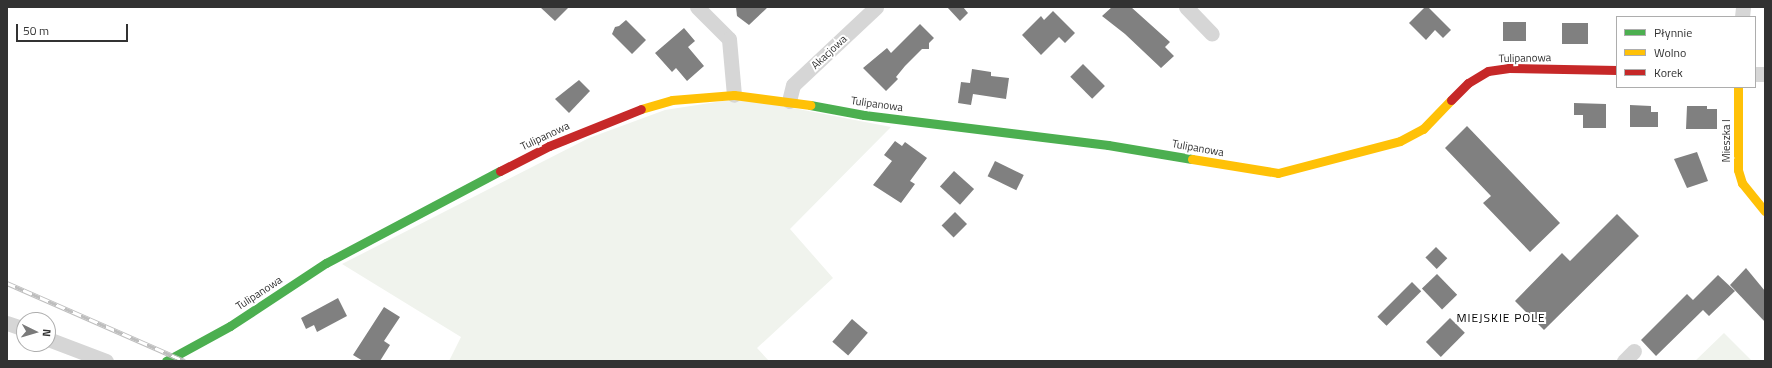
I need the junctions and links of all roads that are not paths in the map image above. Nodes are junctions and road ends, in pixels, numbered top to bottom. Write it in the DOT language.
graph roads {
  1 [pos="697,7"];
  2 [pos="876,7"];
  3 [pos="1186,7"];
  4 [pos="1212,34"];
  5 [pos="1616,70"];
  6 [pos="1738,88"];
  7 [pos="734,95"];
  8 [pos="789,101"];
  9 [pos="1765,210"];
  10 [pos="56,341"];
  11 [pos="106,361"];
  12 [pos="166,361"];
  1 -- 7 [label="street"];
  2 -- 8 [label="street, Akacjowa"];
  3 -- 4 [label="street"];
  5 -- 8 [label="street, Tulipanowa"];
  6 -- 9 [label="street, Mieszka I"];
  7 -- 8 [label="street, Tulipanowa"];
  7 -- 12 [label="street, Tulipanowa"];
  10 -- 11 [label="street"];
}
